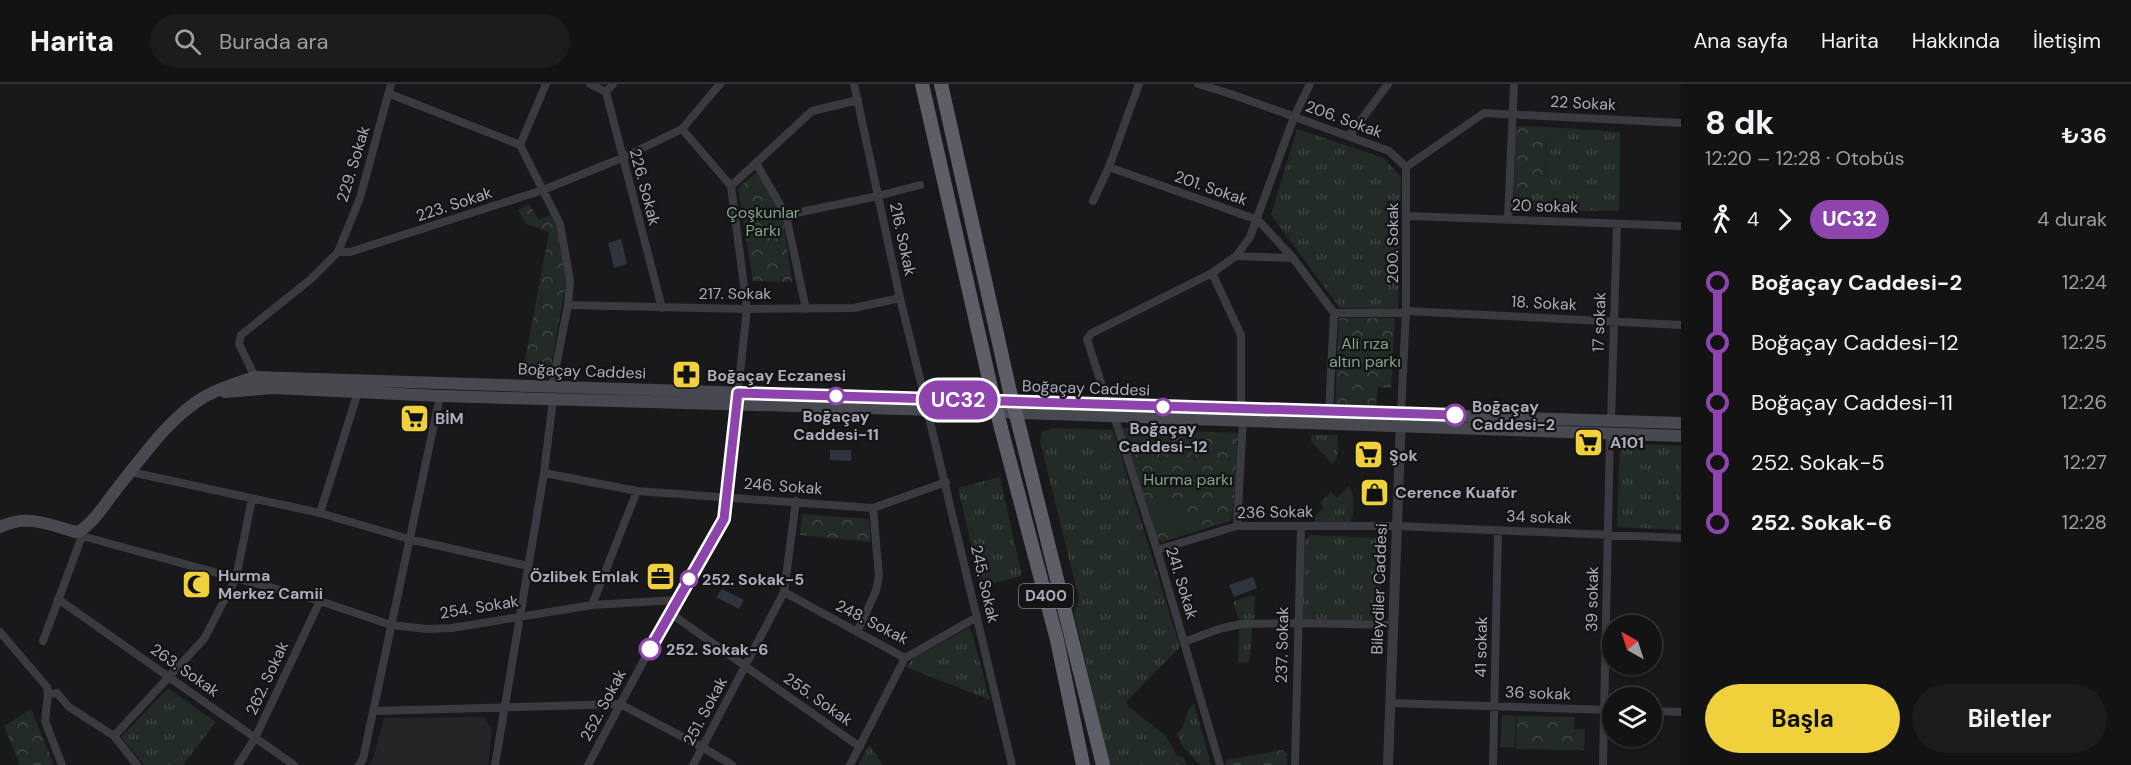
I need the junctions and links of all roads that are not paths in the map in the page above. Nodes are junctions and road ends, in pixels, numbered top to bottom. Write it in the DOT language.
graph roads {
  1 [pos="391,84"];
  2 [pos="546,84"];
  3 [pos="590,84"];
  4 [pos="613,84"];
  5 [pos="720,84"];
  6 [pos="854,84"];
  7 [pos="922,84"];
  8 [pos="941,84"];
  9 [pos="1139,84"];
  10 [pos="1198,84"];
  11 [pos="1310,84"];
  12 [pos="1388,84"];
  13 [pos="1514,84"];
  14 [pos="606,92"];
  15 [pos="390,94"];
  16 [pos="858,100"];
  17 [pos="1513,114"];
  18 [pos="1294,117"];
  19 [pos="1681,123"];
  20 [pos="682,129"];
  21 [pos="1349,136"];
  22 [pos="520,144"];
  23 [pos="622,158"];
  24 [pos="756,163"];
  25 [pos="1109,167"];
  26 [pos="1406,167"];
  27 [pos="920,185"];
  28 [pos="731,186"];
  29 [pos="543,190"];
  30 [pos="878,196"];
  31 [pos="1093,201"];
  32 [pos="786,215"];
  33 [pos="1408,216"];
  34 [pos="1508,219"];
  35 [pos="1258,220"];
  36 [pos="1617,224"];
  37 [pos="1681,226"];
  38 [pos="338,252"];
  39 [pos="1236,256"];
  40 [pos="1293,258"];
  41 [pos="1212,273"];
  42 [pos="900,298"];
  43 [pos="568,305"];
  44 [pos="662,308"];
  45 [pos="747,309"];
  46 [pos="806,309"];
  47 [pos="1406,312"];
  48 [pos="1334,314"];
  49 [pos="1613,321"];
  50 [pos="1681,325"];
  51 [pos="255,377"];
  52 [pos="358,392"];
  53 [pos="553,393"];
  54 [pos="205,396"];
  55 [pos="440,396"];
  56 [pos="737,399"];
  57 [pos="926,404"];
  58 [pos="1111,411"];
  59 [pos="1329,412"];
  60 [pos="1242,415"];
  61 [pos="1401,419"];
  62 [pos="1681,423"];
  63 [pos="1610,427"];
  64 [pos="1681,436"];
  65 [pos="130,472"];
  66 [pos="544,473"];
  67 [pos="946,482"];
  68 [pos="637,491"];
  69 [pos="726,497"];
  70 [pos="252,499"];
  71 [pos="796,501"];
  72 [pos="873,508"];
  73 [pos="320,513"];
  74 [pos="1237,526"];
  75 [pos="1301,526"];
  76 [pos="1397,526"];
  77 [pos="0,527"];
  78 [pos="1498,530"];
  79 [pos="81,534"];
  80 [pos="1608,535"];
  81 [pos="409,538"];
  82 [pos="1681,538"];
  83 [pos="1157,550"];
  84 [pos="528,566"];
  85 [pos="236,578"];
  86 [pos="784,592"];
  87 [pos="58,599"];
  88 [pos="676,600"];
  89 [pos="320,602"];
  90 [pos="592,605"];
  91 [pos="670,613"];
  92 [pos="519,616"];
  93 [pos="977,617"];
  94 [pos="1297,622"];
  95 [pos="391,625"];
  96 [pos="1393,625"];
  97 [pos="0,632"];
  98 [pos="857,632"];
  99 [pos="43,641"];
  100 [pos="1184,642"];
  101 [pos="905,658"];
  102 [pos="745,666"];
  103 [pos="169,677"];
  104 [pos="1608,687"];
  105 [pos="48,694"];
  106 [pos="1390,703"];
  107 [pos="620,704"];
  108 [pos="505,707"];
  109 [pos="1495,707"];
  110 [pos="1602,710"];
  111 [pos="375,711"];
  112 [pos="1662,711"];
  113 [pos="1681,712"];
  114 [pos="114,736"];
  115 [pos="255,738"];
  116 [pos="702,747"];
  117 [pos="860,747"];
  118 [pos="1605,747"];
  119 [pos="1218,763"];
  120 [pos="62,765"];
  121 [pos="137,765"];
  122 [pos="238,765"];
  123 [pos="294,765"];
  124 [pos="359,765"];
  125 [pos="495,765"];
  126 [pos="588,765"];
  127 [pos="693,765"];
  128 [pos="732,765"];
  129 [pos="850,765"];
  130 [pos="1012,765"];
  131 [pos="1083,765"];
  132 [pos="1103,765"];
  133 [pos="1295,765"];
  134 [pos="1388,765"];
  135 [pos="1493,765"];
  136 [pos="1603,765"];
  1 -- 15 [label="street, 229. Sokak"];
  2 -- 22 [label="street"];
  3 -- 14 [label="street"];
  4 -- 14 [label="street"];
  5 -- 20 [label="street, 223. Sokak"];
  6 -- 16 [label="street, 216. Sokak"];
  7 -- 131 [label="highway, D400, bridge"];
  8 -- 132 [label="highway, D400, bridge"];
  9 -- 25 [label="street"];
  10 -- 18 [label="street, 206. Sokak"];
  11 -- 18 [label="street"];
  12 -- 21 [label="street"];
  13 -- 17 [label="street"];
  14 -- 23 [label="street, 226. Sokak"];
  15 -- 22 [label="street"];
  15 -- 38 [label="street, 229. Sokak"];
  16 -- 24 [label="street"];
  16 -- 30 [label="street, 216. Sokak"];
  17 -- 19 [label="street, 22 Sokak"];
  17 -- 26 [label="street, 22 Sokak"];
  17 -- 34 [label="street"];
  18 -- 21 [label="street, 206. Sokak"];
  18 -- 35 [label="street"];
  20 -- 23 [label="street, 223. Sokak"];
  20 -- 28 [label="street"];
  21 -- 26 [label="street, 206. Sokak"];
  22 -- 29 [label="street"];
  23 -- 29 [label="street, 223. Sokak"];
  23 -- 44 [label="street, 226. Sokak"];
  24 -- 28 [label="street"];
  24 -- 32 [label="street"];
  25 -- 31 [label="street"];
  25 -- 35 [label="street, 201. Sokak"];
  26 -- 33 [label="street, 200. Sokak"];
  27 -- 30 [label="street"];
  28 -- 45 [label="street, 252. Sokak"];
  29 -- 38 [label="street, 223. Sokak"];
  29 -- 43 [label="street"];
  30 -- 32 [label="street"];
  30 -- 42 [label="street, 216. Sokak"];
  32 -- 46 [label="street"];
  33 -- 34 [label="street, 20 sokak"];
  33 -- 47 [label="street, 200. Sokak"];
  34 -- 36 [label="street, 20 sokak"];
  35 -- 39 [label="street"];
  35 -- 40 [label="street, 201. Sokak"];
  36 -- 37 [label="street, 20 sokak"];
  36 -- 49 [label="street, 17 sokak"];
  38 -- 51 [label="street"];
  39 -- 40 [label="street"];
  39 -- 41 [label="street"];
  40 -- 48 [label="street, 201. Sokak"];
  41 -- 58 [label="street, 241. Sokak"];
  41 -- 60 [label="street"];
  42 -- 46 [label="street, 217. Sokak"];
  42 -- 57 [label="street, 216. Sokak"];
  43 -- 44 [label="street, 217. Sokak"];
  43 -- 53 [label="street"];
  44 -- 45 [label="street, 217. Sokak"];
  45 -- 46 [label="street, 217. Sokak"];
  45 -- 56 [label="street, 252. Sokak"];
  47 -- 48 [label="street, 18. Sokak"];
  47 -- 49 [label="street, 18. Sokak"];
  47 -- 61 [label="street, 200. Sokak"];
  48 -- 59 [label="street"];
  49 -- 50 [label="street, 18. Sokak"];
  49 -- 63 [label="street, 17 sokak"];
  51 -- 53 [label="main road, Boğaçay Caddesi"];
  51 -- 54 [label="main road, Boğaçay Caddesi"];
  52 -- 54 [label="main road, Boğaçay Caddesi"];
  52 -- 55 [label="main road, Boğaçay Caddesi"];
  52 -- 73 [label="street"];
  53 -- 55 [label="main road, Boğaçay Caddesi"];
  53 -- 56 [label="main road, Boğaçay Caddesi"];
  53 -- 66 [label="street"];
  54 -- 65 [label="main road, Boğaçay Caddesi"];
  55 -- 81 [label="street"];
  56 -- 57 [label="main road, Boğaçay Caddesi"];
  56 -- 69 [label="street, 252. Sokak"];
  57 -- 58 [label="main road, Boğaçay Caddesi"];
  57 -- 67 [label="street, 245. Sokak"];
  58 -- 60 [label="main road, Boğaçay Caddesi"];
  58 -- 83 [label="street, 241. Sokak"];
  59 -- 60 [label="main road, Boğaçay Caddesi"];
  59 -- 61 [label="main road, Boğaçay Caddesi"];
  60 -- 61 [label="main road, Boğaçay Caddesi"];
  60 -- 74 [label="street"];
  61 -- 63 [label="main road, Boğaçay Caddesi"];
  61 -- 76 [label="street, Bileydiler Caddesi"];
  62 -- 63 [label="main road, Boğaçay Caddesi"];
  63 -- 64 [label="main road, Boğaçay Caddesi"];
  63 -- 80 [label="street, 39 sokak"];
  65 -- 70 [label="street"];
  65 -- 79 [label="main road, Boğaçay Caddesi"];
  66 -- 68 [label="street, 246. Sokak"];
  66 -- 84 [label="street"];
  67 -- 72 [label="street, 246. Sokak"];
  67 -- 93 [label="street, 245. Sokak"];
  68 -- 69 [label="street, 246. Sokak"];
  68 -- 90 [label="street"];
  69 -- 71 [label="street, 246. Sokak"];
  69 -- 88 [label="street, 252. Sokak"];
  70 -- 73 [label="street"];
  70 -- 85 [label="street"];
  71 -- 72 [label="street, 246. Sokak"];
  71 -- 86 [label="street, 251. Sokak"];
  72 -- 98 [label="street"];
  73 -- 81 [label="street"];
  74 -- 75 [label="street, 236 Sokak"];
  74 -- 83 [label="street, 236 Sokak"];
  75 -- 76 [label="street, 236 Sokak"];
  75 -- 94 [label="street, 237. Sokak"];
  76 -- 78 [label="street, 34 sokak"];
  76 -- 96 [label="street, Bileydiler Caddesi"];
  77 -- 79 [label="main road"];
  78 -- 80 [label="street, 34 sokak"];
  78 -- 109 [label="street, 41 sokak"];
  79 -- 85 [label="street, 254. Sokak"];
  79 -- 87 [label="street"];
  80 -- 82 [label="street, 34 sokak"];
  80 -- 104 [label="street, 39 sokak"];
  81 -- 84 [label="street"];
  81 -- 95 [label="street"];
  83 -- 100 [label="street, 241. Sokak"];
  84 -- 92 [label="street"];
  85 -- 89 [label="street, 254. Sokak"];
  85 -- 103 [label="street"];
  86 -- 98 [label="street, 248. Sokak"];
  86 -- 102 [label="street, 251. Sokak"];
  87 -- 99 [label="street"];
  87 -- 103 [label="street, 263. Sokak"];
  88 -- 90 [label="street, 254. Sokak"];
  88 -- 91 [label="street, 252. Sokak"];
  89 -- 95 [label="street, 254. Sokak"];
  89 -- 115 [label="street, 262. Sokak"];
  90 -- 92 [label="street, 254. Sokak"];
  91 -- 102 [label="street, 255. Sokak"];
  91 -- 107 [label="street, 252. Sokak"];
  92 -- 95 [label="street, 254. Sokak"];
  92 -- 108 [label="street"];
  93 -- 101 [label="street, 248. Sokak"];
  93 -- 130 [label="street, 245. Sokak"];
  94 -- 96 [label="street"];
  94 -- 100 [label="street"];
  94 -- 133 [label="street, 237. Sokak"];
  95 -- 111 [label="street"];
  96 -- 106 [label="street, Bileydiler Caddesi"];
  97 -- 105 [label="street"];
  98 -- 101 [label="street, 248. Sokak"];
  100 -- 119 [label="street, 241. Sokak"];
  101 -- 117 [label="street"];
  102 -- 116 [label="street, 251. Sokak"];
  102 -- 117 [label="street, 255. Sokak"];
  103 -- 114 [label="street"];
  103 -- 115 [label="street, 263. Sokak"];
  105 -- 114 [label="street"];
  105 -- 120 [label="street"];
  106 -- 109 [label="street, 36 sokak"];
  106 -- 134 [label="street, Bileydiler Caddesi"];
  107 -- 108 [label="street"];
  107 -- 116 [label="street"];
  107 -- 126 [label="street, 252. Sokak"];
  108 -- 111 [label="street"];
  108 -- 125 [label="street"];
  109 -- 110 [label="street, 36 sokak"];
  109 -- 135 [label="street, 41 sokak"];
  111 -- 124 [label="street"];
  112 -- 113 [label="street"];
  114 -- 121 [label="street"];
  115 -- 122 [label="street, 262. Sokak"];
  115 -- 123 [label="street, 263. Sokak"];
  116 -- 127 [label="street, 251. Sokak"];
  116 -- 128 [label="street"];
  117 -- 129 [label="street"];
  118 -- 136 [label="street, 39 sokak"];
}
